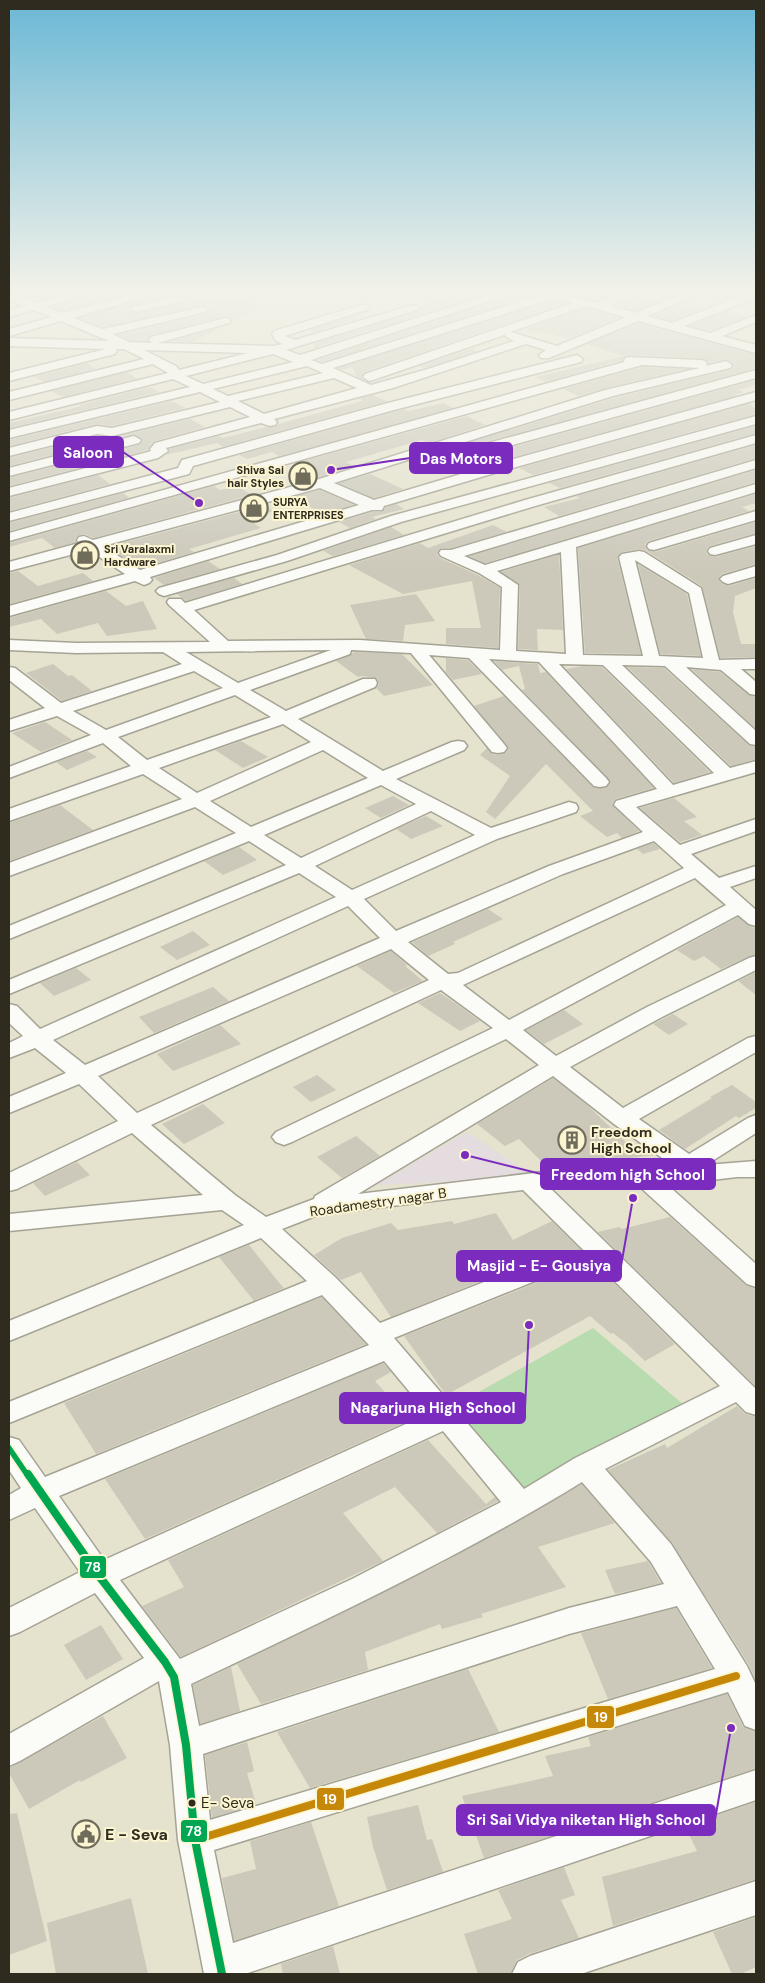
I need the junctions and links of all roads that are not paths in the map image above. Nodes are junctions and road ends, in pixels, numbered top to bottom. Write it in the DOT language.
graph roads {
  1 [pos="52,386"];
  2 [pos="132,386"];
  3 [pos="195,386"];
  4 [pos="215,386"];
  5 [pos="292,386"];
  6 [pos="356,386"];
  7 [pos="366,386"];
  8 [pos="384,386"];
  9 [pos="477,386"];
  10 [pos="553,386"];
  11 [pos="639,386"];
  12 [pos="714,386"];
  13 [pos="360,388"];
  14 [pos="202,389"];
  15 [pos="609,393"];
  16 [pos="9,396"];
  17 [pos="756,396"];
  18 [pos="230,402"];
  19 [pos="640,406"];
  20 [pos="389,407"];
  21 [pos="9,416"];
  22 [pos="263,419"];
  23 [pos="671,419"];
  24 [pos="756,420"];
  25 [pos="422,421"];
  26 [pos="9,434"];
  27 [pos="293,434"];
  28 [pos="704,435"];
  29 [pos="460,439"];
  30 [pos="756,439"];
  31 [pos="134,440"];
  32 [pos="734,446"];
  33 [pos="327,450"];
  34 [pos="475,451"];
  35 [pos="9,452"];
  36 [pos="756,455"];
  37 [pos="756,464"];
  38 [pos="360,470"];
  39 [pos="9,472"];
  40 [pos="9,477"];
  41 [pos="321,483"];
  42 [pos="756,488"];
  43 [pos="15,491"];
  44 [pos="373,505"];
  45 [pos="43,508"];
  46 [pos="756,515"];
  47 [pos="9,516"];
  48 [pos="396,519"];
  49 [pos="62,524"];
  50 [pos="422,536"];
  51 [pos="9,537"];
  52 [pos="756,539"];
  53 [pos="568,544"];
  54 [pos="92,545"];
  55 [pos="654,546"];
  56 [pos="715,551"];
  57 [pos="450,555"];
  58 [pos="9,567"];
  59 [pos="484,570"];
  60 [pos="756,571"];
  61 [pos="137,576"];
  62 [pos="728,580"];
  63 [pos="164,591"];
  64 [pos="182,609"];
  65 [pos="9,610"];
  66 [pos="9,644"];
  67 [pos="360,646"];
  68 [pos="225,647"];
  69 [pos="168,648"];
  70 [pos="415,648"];
  71 [pos="474,653"];
  72 [pos="508,656"];
  73 [pos="544,658"];
  74 [pos="575,660"];
  75 [pos="608,661"];
  76 [pos="661,661"];
  77 [pos="195,664"];
  78 [pos="719,664"];
  79 [pos="756,664"];
  80 [pos="9,672"];
  81 [pos="369,683"];
  82 [pos="238,689"];
  83 [pos="18,690"];
  84 [pos="756,690"];
  85 [pos="57,709"];
  86 [pos="285,718"];
  87 [pos="9,726"];
  88 [pos="105,736"];
  89 [pos="756,740"];
  90 [pos="323,743"];
  91 [pos="458,746"];
  92 [pos="498,748"];
  93 [pos="756,766"];
  94 [pos="144,767"];
  95 [pos="9,774"];
  96 [pos="726,774"];
  97 [pos="381,778"];
  98 [pos="600,782"];
  99 [pos="669,791"];
  100 [pos="196,800"];
  101 [pos="431,804"];
  102 [pos="569,808"];
  103 [pos="9,815"];
  104 [pos="756,825"];
  105 [pos="250,834"];
  106 [pos="656,834"];
  107 [pos="490,835"];
  108 [pos="678,852"];
  109 [pos="302,865"];
  110 [pos="698,869"];
  111 [pos="9,870"];
  112 [pos="756,872"];
  113 [pos="716,885"];
  114 [pos="350,897"];
  115 [pos="739,906"];
  116 [pos="756,920"];
  117 [pos="9,932"];
  118 [pos="393,940"];
  119 [pos="756,962"];
  120 [pos="443,981"];
  121 [pos="9,988"];
  122 [pos="9,1012"];
  123 [pos="507,1030"];
  124 [pos="37,1038"];
  125 [pos="756,1043"];
  126 [pos="9,1051"];
  127 [pos="554,1066"];
  128 [pos="82,1074"];
  129 [pos="9,1106"];
  130 [pos="622,1119"];
  131 [pos="134,1123"];
  132 [pos="756,1123"];
  133 [pos="284,1138"];
  134 [pos="747,1169"];
  135 [pos="635,1170"];
  136 [pos="687,1170"];
  137 [pos="9,1183"];
  138 [pos="530,1183"];
  139 [pos="756,1185"];
  140 [pos="226,1201"];
  141 [pos="315,1207"];
  142 [pos="9,1223"];
  143 [pos="264,1227"];
  144 [pos="526,1275"];
  145 [pos="756,1278"];
  146 [pos="326,1283"];
  147 [pos="9,1331"];
  148 [pos="382,1342"];
  149 [pos="748,1397"];
  150 [pos="9,1413"];
  151 [pos="447,1418"];
  152 [pos="9,1448"];
  153 [pos="585,1466"];
  154 [pos="39,1492"];
  155 [pos="521,1505"];
  156 [pos="9,1508"];
  157 [pos="99,1576"];
  158 [pos="684,1592"];
  159 [pos="9,1623"];
  160 [pos="170,1670"];
  161 [pos="736,1676"];
  162 [pos="756,1716"];
  163 [pos="186,1745"];
  164 [pos="9,1751"];
  165 [pos="756,1786"];
  166 [pos="195,1840"];
  167 [pos="756,1898"];
  168 [pos="222,1969"];
  169 [pos="530,1974"];
  1 -- 16 [label="street"];
  2 -- 21 [label="street"];
  3 -- 14 [label="street"];
  4 -- 14 [label="street"];
  5 -- 18 [label="street"];
  6 -- 13 [label="street"];
  7 -- 13 [label="street"];
  8 -- 13 [label="street"];
  9 -- 20 [label="street"];
  10 -- 25 [label="street"];
  11 -- 15 [label="street"];
  12 -- 19 [label="street"];
  13 -- 20 [label="street"];
  13 -- 22 [label="street"];
  14 -- 18 [label="street"];
  14 -- 26 [label="street"];
  15 -- 19 [label="street"];
  15 -- 29 [label="street"];
  17 -- 23 [label="street"];
  18 -- 22 [label="street"];
  18 -- 35 [label="street"];
  19 -- 23 [label="street"];
  19 -- 34 [label="street"];
  20 -- 25 [label="street"];
  20 -- 27 [label="street"];
  22 -- 27 [label="street"];
  22 -- 43 [label="street"];
  23 -- 28 [label="street"];
  23 -- 44 [label="street"];
  24 -- 28 [label="street"];
  25 -- 29 [label="street"];
  25 -- 33 [label="street"];
  27 -- 33 [label="street"];
  27 -- 45 [label="street"];
  28 -- 32 [label="street"];
  28 -- 48 [label="street"];
  29 -- 38 [label="street"];
  30 -- 32 [label="street"];
  31 -- 39 [label="street"];
  32 -- 36 [label="street"];
  32 -- 50 [label="street"];
  33 -- 38 [label="street"];
  33 -- 49 [label="street"];
  37 -- 57 [label="street"];
  38 -- 41 [label="street"];
  40 -- 43 [label="street"];
  41 -- 44 [label="street"];
  41 -- 54 [label="street"];
  42 -- 53 [label="street"];
  43 -- 45 [label="street"];
  44 -- 48 [label="street"];
  44 -- 61 [label="street"];
  45 -- 47 [label="street"];
  45 -- 49 [label="street"];
  46 -- 55 [label="street"];
  48 -- 50 [label="street"];
  48 -- 63 [label="street"];
  49 -- 51 [label="street"];
  49 -- 54 [label="street"];
  50 -- 57 [label="street"];
  50 -- 64 [label="street"];
  52 -- 56 [label="street"];
  53 -- 59 [label="street"];
  53 -- 74 [label="street"];
  54 -- 58 [label="street"];
  54 -- 61 [label="street"];
  57 -- 59 [label="street"];
  59 -- 72 [label="street"];
  60 -- 62 [label="street"];
  61 -- 63 [label="street"];
  61 -- 65 [label="street"];
  63 -- 64 [label="street"];
  64 -- 68 [label="street"];
  66 -- 69 [label="street"];
  67 -- 68 [label="street"];
  67 -- 70 [label="street"];
  67 -- 82 [label="street"];
  68 -- 69 [label="street"];
  69 -- 77 [label="street"];
  70 -- 71 [label="street"];
  70 -- 92 [label="street"];
  71 -- 72 [label="street"];
  71 -- 98 [label="street"];
  72 -- 73 [label="street"];
  73 -- 74 [label="street"];
  73 -- 99 [label="street"];
  74 -- 75 [label="street"];
  75 -- 76 [label="street"];
  75 -- 96 [label="street"];
  76 -- 78 [label="street"];
  76 -- 78 [label="street"];
  76 -- 89 [label="street"];
  77 -- 82 [label="street"];
  77 -- 85 [label="street"];
  78 -- 79 [label="street"];
  78 -- 84 [label="street"];
  80 -- 83 [label="street"];
  81 -- 86 [label="street"];
  82 -- 86 [label="street"];
  82 -- 88 [label="street"];
  83 -- 85 [label="street"];
  85 -- 87 [label="street"];
  85 -- 88 [label="street"];
  86 -- 90 [label="street"];
  86 -- 94 [label="street"];
  88 -- 94 [label="street"];
  88 -- 95 [label="street"];
  90 -- 97 [label="street"];
  90 -- 100 [label="street"];
  91 -- 97 [label="street"];
  93 -- 96 [label="street"];
  94 -- 100 [label="street"];
  94 -- 103 [label="street"];
  96 -- 99 [label="street"];
  97 -- 101 [label="street"];
  97 -- 105 [label="street"];
  99 -- 106 [label="street"];
  100 -- 105 [label="street"];
  100 -- 111 [label="street"];
  101 -- 107 [label="street"];
  101 -- 109 [label="street"];
  102 -- 107 [label="street"];
  104 -- 108 [label="street"];
  105 -- 109 [label="street"];
  105 -- 117 [label="street"];
  106 -- 108 [label="street"];
  106 -- 118 [label="street"];
  107 -- 114 [label="street"];
  108 -- 110 [label="street"];
  109 -- 114 [label="street"];
  109 -- 121 [label="street"];
  110 -- 113 [label="street"];
  110 -- 120 [label="street"];
  112 -- 113 [label="street"];
  113 -- 115 [label="street"];
  114 -- 118 [label="street"];
  114 -- 124 [label="street"];
  115 -- 116 [label="street"];
  115 -- 123 [label="street"];
  118 -- 120 [label="street"];
  118 -- 128 [label="street"];
  119 -- 127 [label="street"];
  120 -- 123 [label="street"];
  120 -- 131 [label="street"];
  122 -- 124 [label="street"];
  123 -- 127 [label="street"];
  123 -- 133 [label="street"];
  124 -- 126 [label="street"];
  124 -- 128 [label="street"];
  125 -- 130 [label="street"];
  127 -- 130 [label="street"];
  127 -- 141 [label="street"];
  128 -- 129 [label="street"];
  128 -- 131 [label="street"];
  130 -- 136 [label="street"];
  131 -- 137 [label="street"];
  131 -- 140 [label="street"];
  132 -- 136 [label="street"];
  134 -- 136 [label="street, Roadamestry nagar B"];
  134 -- 139 [label="street"];
  135 -- 136 [label="street, Roadamestry nagar B"];
  135 -- 138 [label="street, Roadamestry nagar B"];
  135 -- 145 [label="street"];
  138 -- 141 [label="street, Roadamestry nagar B"];
  138 -- 149 [label="street"];
  140 -- 142 [label="street"];
  140 -- 143 [label="street"];
  141 -- 143 [label="street, Roadamestry nagar B"];
  143 -- 146 [label="street"];
  143 -- 147 [label="street, Roadamestry nagar B"];
  144 -- 148 [label="street"];
  146 -- 148 [label="street"];
  146 -- 150 [label="street"];
  148 -- 151 [label="street"];
  148 -- 154 [label="street"];
  149 -- 153 [label="street"];
  151 -- 155 [label="street"];
  151 -- 157 [label="street"];
  152 -- 154 [label="street"];
  153 -- 155 [label="street"];
  153 -- 158 [label="street"];
  154 -- 156 [label="street"];
  154 -- 157 [label="street"];
  155 -- 160 [label="street"];
  157 -- 159 [label="street"];
  157 -- 160 [label="street"];
  158 -- 161 [label="street"];
  158 -- 163 [label="street"];
  160 -- 163 [label="street"];
  160 -- 164 [label="street"];
  161 -- 162 [label="street"];
  161 -- 166 [label="street"];
  163 -- 166 [label="street"];
  165 -- 168 [label="street"];
  166 -- 168 [label="street"];
  167 -- 169 [label="street"];
}
